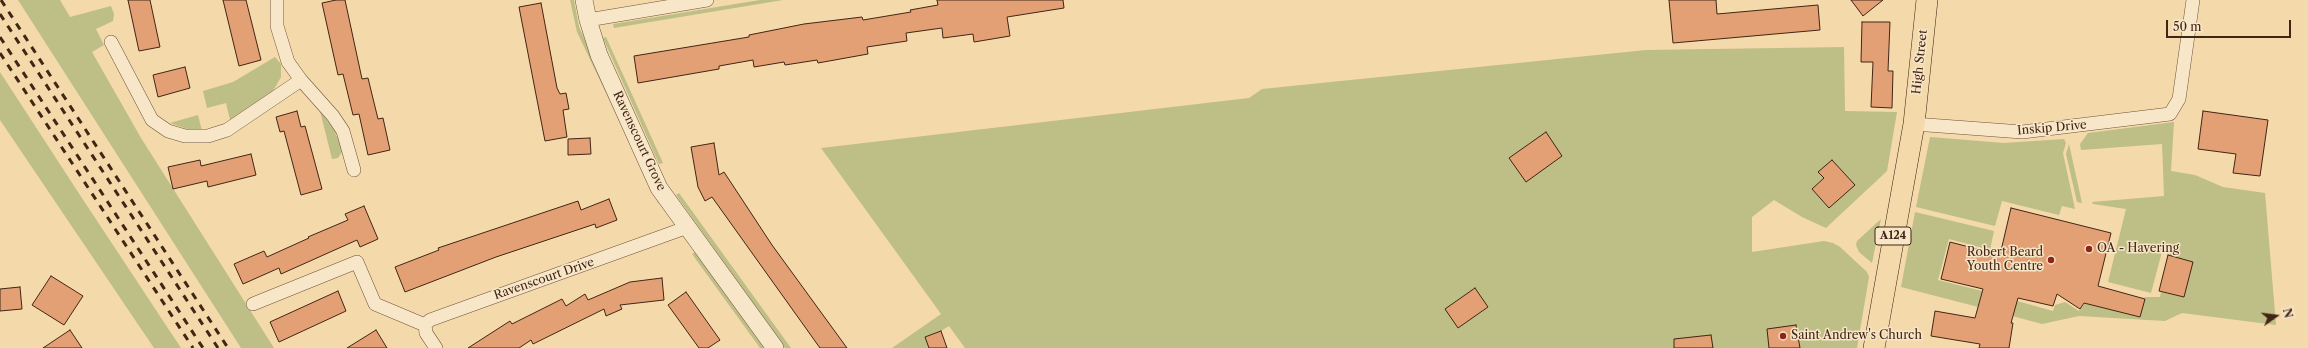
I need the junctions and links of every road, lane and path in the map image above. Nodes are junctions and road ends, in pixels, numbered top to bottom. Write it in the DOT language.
graph roads {
  1 [pos="278,0"];
  2 [pos="584,0"];
  3 [pos="707,0"];
  4 [pos="2192,0"];
  5 [pos="1924,2"];
  6 [pos="588,20"];
  7 [pos="111,42"];
  8 [pos="301,80"];
  9 [pos="1914,124"];
  10 [pos="354,170"];
  11 [pos="688,227"];
  12 [pos="253,304"];
  13 [pos="425,325"];
  14 [pos="436,348"];
  15 [pos="775,348"];
  16 [pos="1874,348"];
  1 -- 8 [label="street"];
  2 -- 6 [label="street, Ravenscourt Grove"];
  3 -- 6 [label="street"];
  4 -- 9 [label="street, Inskip Drive"];
  5 -- 9 [label="main road, High Street / A124"];
  6 -- 11 [label="street, Ravenscourt Grove"];
  7 -- 8 [label="street"];
  8 -- 10 [label="street"];
  9 -- 16 [label="main road, A124"];
  11 -- 13 [label="street, Ravenscourt Drive"];
  11 -- 15 [label="street, Ravenscourt Grove"];
  12 -- 13 [label="street"];
  13 -- 14 [label="street"];
}
